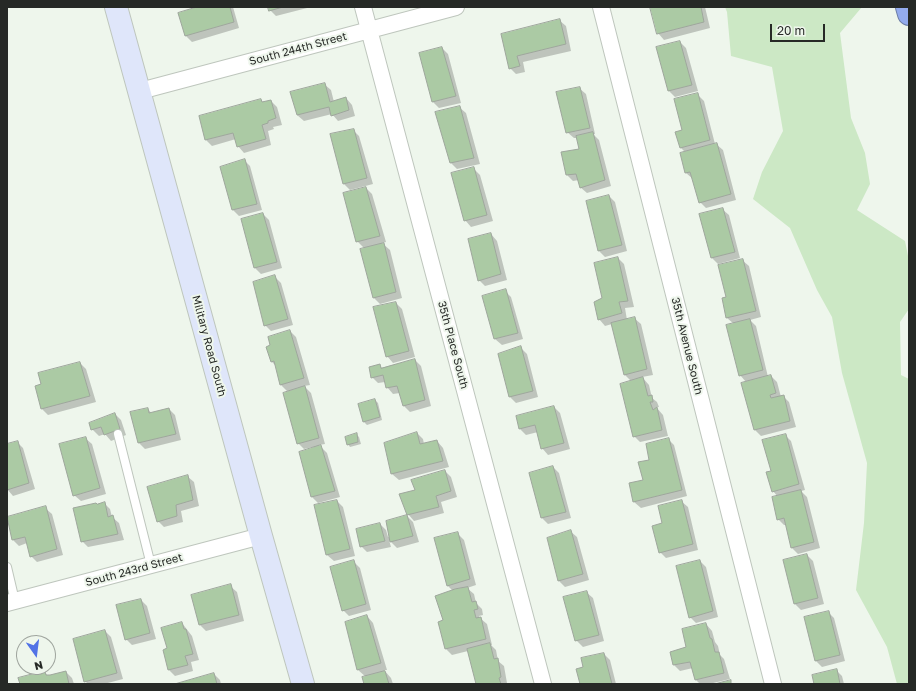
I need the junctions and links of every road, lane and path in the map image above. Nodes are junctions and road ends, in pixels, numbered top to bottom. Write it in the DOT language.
graph roads {
  1 [pos="116,7"];
  2 [pos="363,7"];
  3 [pos="456,7"];
  4 [pos="601,7"];
  5 [pos="907,7"];
  6 [pos="909,14"];
  7 [pos="370,30"];
  8 [pos="140,91"];
  9 [pos="118,434"];
  10 [pos="261,536"];
  11 [pos="151,565"];
  12 [pos="7,568"];
  13 [pos="11,602"];
  14 [pos="303,684"];
  15 [pos="543,684"];
  16 [pos="773,684"];
  1 -- 8 [label="main road, Military Road South"];
  2 -- 7 [label="street, 35th Place South"];
  3 -- 7 [label="street, South 244th Street"];
  4 -- 16 [label="street, 35th Avenue South"];
  5 -- 6 [label="highway"];
  7 -- 8 [label="street, South 244th Street"];
  7 -- 15 [label="street, 35th Place South"];
  8 -- 10 [label="main road, Military Road South"];
  9 -- 11 [label="lane"];
  10 -- 11 [label="street, South 243rd Street"];
  10 -- 14 [label="main road, Military Road South"];
  11 -- 13 [label="street, South 243rd Street"];
  12 -- 13 [label="lane"];
}
